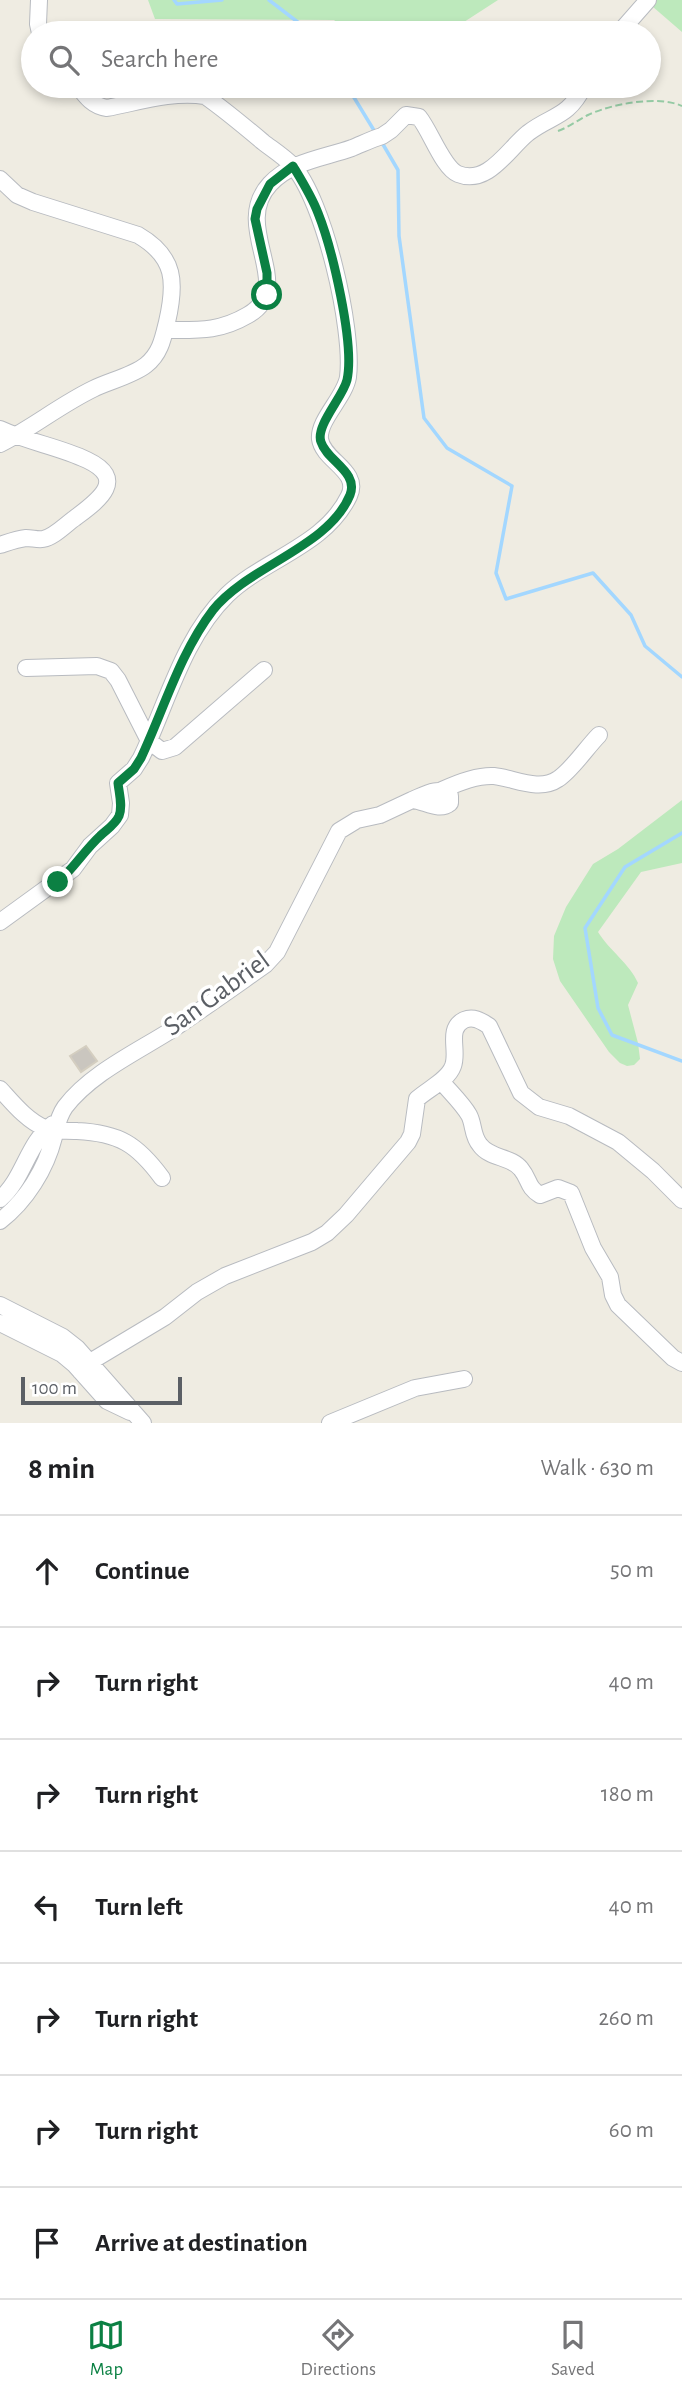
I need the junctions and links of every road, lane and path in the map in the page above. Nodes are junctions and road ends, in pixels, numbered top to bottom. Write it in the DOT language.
graph roads {
  1 [pos="39,0"];
  2 [pos="648,0"];
  3 [pos="38,21"];
  4 [pos="630,21"];
  5 [pos="87,98"];
  6 [pos="158,98"];
  7 [pos="208,98"];
  8 [pos="576,98"];
  9 [pos="682,106"];
  10 [pos="552,132"];
  11 [pos="293,166"];
  12 [pos="0,179"];
  13 [pos="165,330"];
  14 [pos="0,429"];
  15 [pos="16,436"];
  16 [pos="0,444"];
  17 [pos="0,545"];
  18 [pos="26,668"];
  19 [pos="264,670"];
  20 [pos="599,735"];
  21 [pos="149,741"];
  22 [pos="0,922"];
  23 [pos="441,1081"];
  24 [pos="0,1089"];
  25 [pos="53,1126"];
  26 [pos="162,1178"];
  27 [pos="0,1199"];
  28 [pos="682,1200"];
  29 [pos="0,1221"];
  30 [pos="0,1305"];
  31 [pos="0,1324"];
  32 [pos="682,1363"];
  33 [pos="85,1366"];
  34 [pos="464,1379"];
  35 [pos="139,1419"];
  36 [pos="330,1423"];
  1 -- 3 [label="street"];
  2 -- 4 [label="street"];
  5 -- 6 [label="street"];
  7 -- 11 [label="street"];
  8 -- 11 [label="street"];
  9 -- 10 [label="path"];
  11 -- 13 [label="street"];
  11 -- 21 [label="street"];
  12 -- 13 [label="street"];
  13 -- 15 [label="street"];
  14 -- 15 [label="street"];
  15 -- 16 [label="street"];
  15 -- 17 [label="street"];
  18 -- 21 [label="street"];
  19 -- 21 [label="street"];
  20 -- 25 [label="street, San Gabriel"];
  21 -- 22 [label="street"];
  23 -- 28 [label="street"];
  23 -- 32 [label="street"];
  23 -- 33 [label="street"];
  24 -- 25 [label="street"];
  25 -- 26 [label="street"];
  25 -- 27 [label="street"];
  25 -- 29 [label="street"];
  30 -- 33 [label="street"];
  31 -- 33 [label="street"];
  33 -- 35 [label="street"];
  34 -- 36 [label="street"];
}
